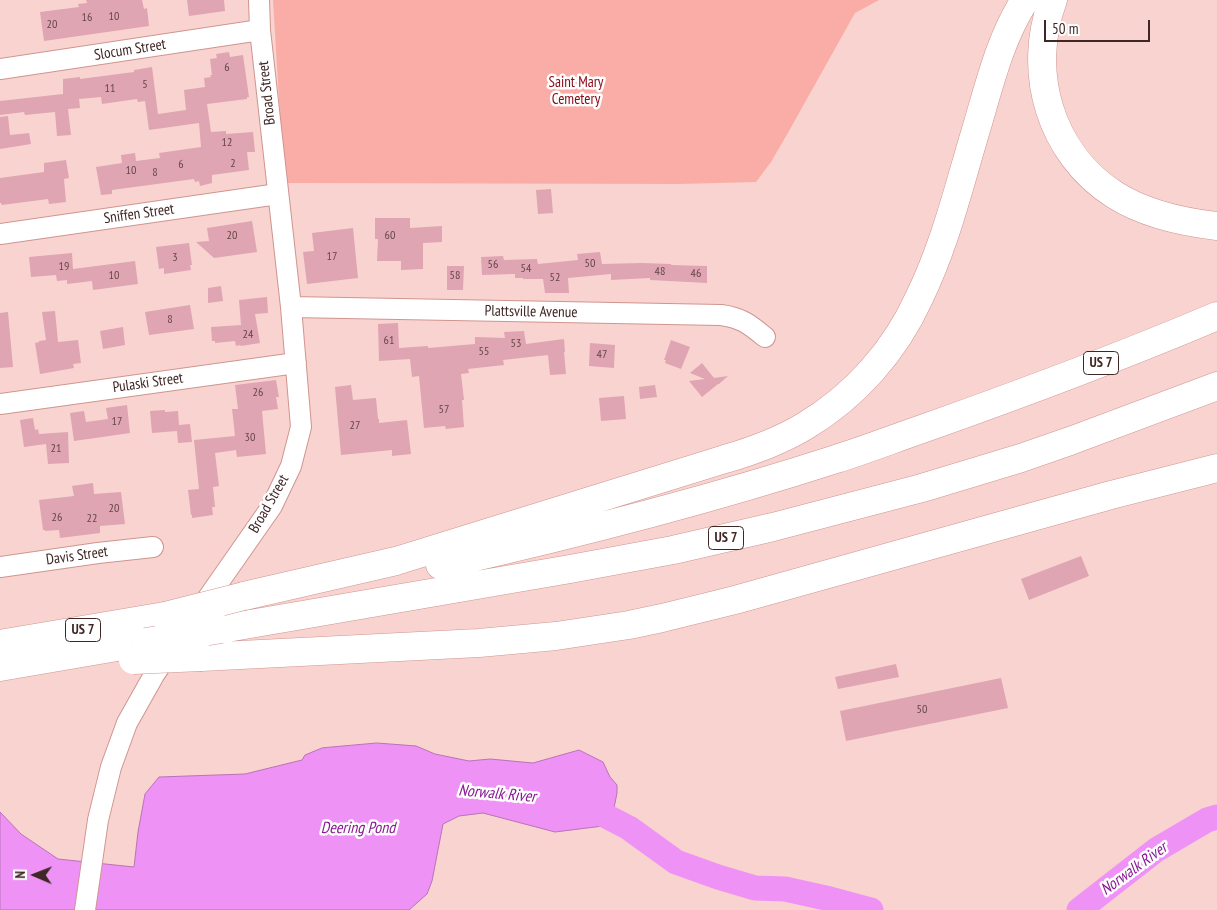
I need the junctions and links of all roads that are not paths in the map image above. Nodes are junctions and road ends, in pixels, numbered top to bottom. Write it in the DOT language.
graph roads {
  1 [pos="259,0"];
  2 [pos="1025,0"];
  3 [pos="1053,0"];
  4 [pos="260,30"];
  5 [pos="0,69"];
  6 [pos="278,194"];
  7 [pos="1217,226"];
  8 [pos="0,234"];
  9 [pos="291,308"];
  10 [pos="1217,316"];
  11 [pos="765,337"];
  12 [pos="296,362"];
  13 [pos="1217,386"];
  14 [pos="0,404"];
  15 [pos="1217,468"];
  16 [pos="153,547"];
  17 [pos="0,567"];
  18 [pos="242,600"];
  19 [pos="0,644"];
  20 [pos="139,651"];
  21 [pos="0,667"];
  22 [pos="0,678"];
  23 [pos="85,910"];
  1 -- 4 [label="street, Broad Street"];
  2 -- 18 [label="highway"];
  3 -- 7 [label="highway"];
  4 -- 5 [label="street, Slocum Street"];
  4 -- 6 [label="street, Broad Street"];
  6 -- 8 [label="street, Sniffen Street"];
  6 -- 9 [label="street, Broad Street"];
  9 -- 11 [label="street, Plattsville Avenue"];
  9 -- 12 [label="street, Broad Street"];
  10 -- 18 [label="highway, US 7"];
  12 -- 14 [label="street, Pulaski Street"];
  12 -- 23 [label="street, Broad Street"];
  13 -- 20 [label="highway, US 7, bridge"];
  15 -- 20 [label="highway, bridge"];
  16 -- 17 [label="street, Davis Street"];
  18 -- 19 [label="highway, US 7, bridge"];
  20 -- 21 [label="highway, US 7"];
  20 -- 22 [label="highway"];
}
